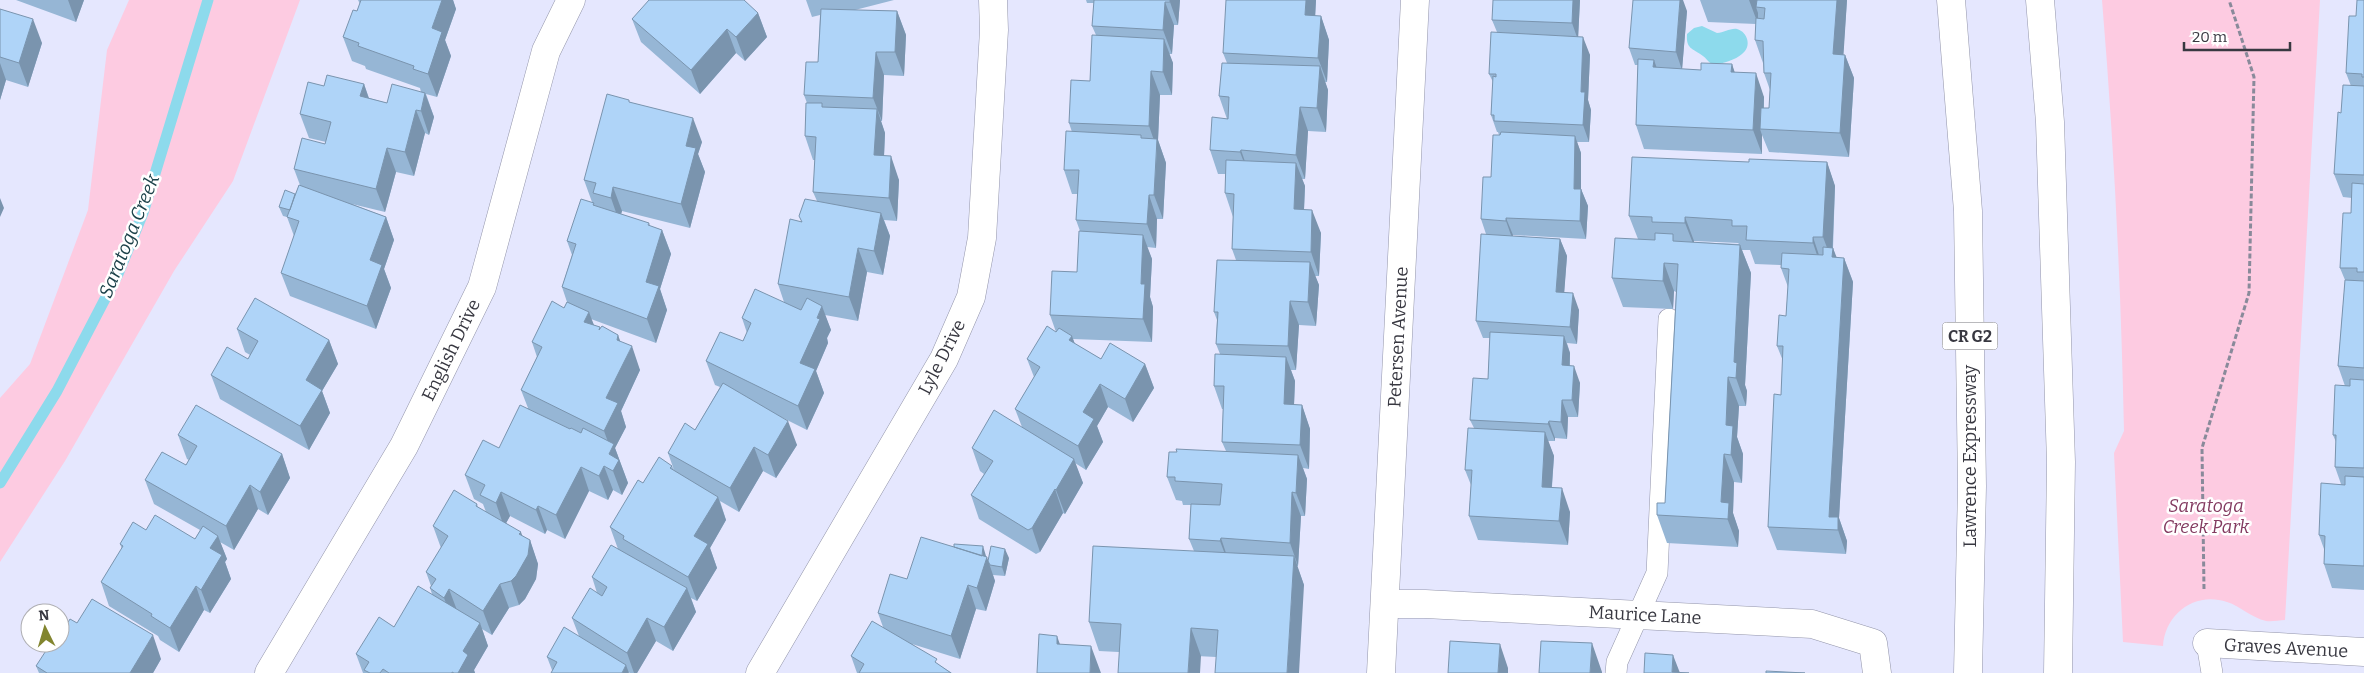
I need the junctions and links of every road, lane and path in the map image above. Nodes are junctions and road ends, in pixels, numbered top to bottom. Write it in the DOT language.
graph roads {
  1 [pos="570,0"];
  2 [pos="993,0"];
  3 [pos="1415,0"];
  4 [pos="1951,0"];
  5 [pos="2040,0"];
  6 [pos="2229,0"];
  7 [pos="1670,318"];
  8 [pos="2204,590"];
  9 [pos="1385,604"];
  10 [pos="1640,614"];
  11 [pos="2207,643"];
  12 [pos="2364,652"];
  13 [pos="269,673"];
  14 [pos="760,673"];
  15 [pos="1381,673"];
  16 [pos="1616,673"];
  17 [pos="1877,673"];
  18 [pos="1968,673"];
  19 [pos="2058,673"];
  20 [pos="2212,673"];
  1 -- 13 [label="main road, English Drive"];
  2 -- 14 [label="main road, Lyle Drive"];
  3 -- 9 [label="main road, Petersen Avenue"];
  4 -- 18 [label="main road, Lawrence Expressway / CR G2"];
  5 -- 19 [label="main road"];
  6 -- 8 [label="path"];
  7 -- 10 [label="lane"];
  9 -- 10 [label="main road, Maurice Lane"];
  9 -- 15 [label="main road, Petersen Avenue"];
  10 -- 16 [label="lane"];
  10 -- 17 [label="main road, Maurice Lane"];
  11 -- 12 [label="main road, Graves Avenue"];
  11 -- 20 [label="lane"];
}
